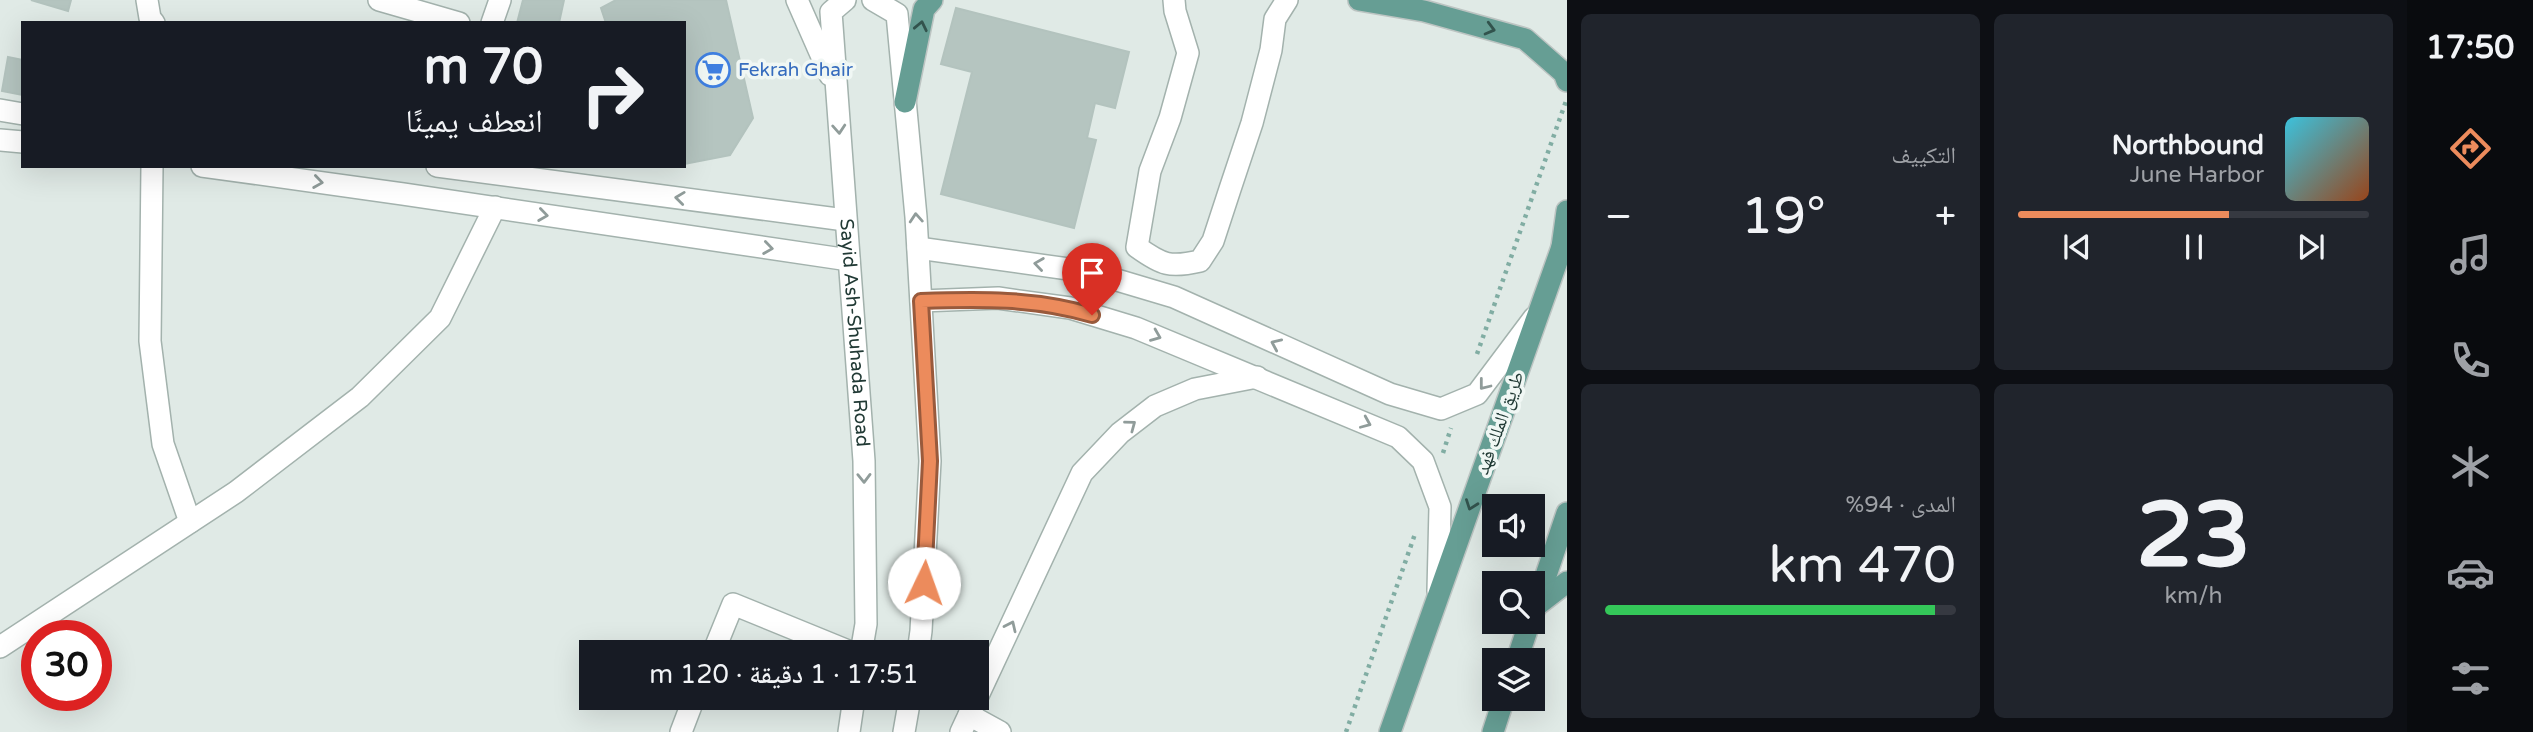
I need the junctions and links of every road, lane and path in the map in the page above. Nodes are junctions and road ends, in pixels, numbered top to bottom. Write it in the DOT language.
graph roads {
  1 [pos="147,0"];
  2 [pos="379,0"];
  3 [pos="500,0"];
  4 [pos="797,0"];
  5 [pos="873,0"];
  6 [pos="932,0"];
  7 [pos="1174,0"];
  8 [pos="1287,0"];
  9 [pos="1359,0"];
  10 [pos="838,6"];
  11 [pos="152,21"];
  12 [pos="452,21"];
  13 [pos="493,21"];
  14 [pos="1567,82"];
  15 [pos="837,92"];
  16 [pos="905,102"];
  17 [pos="0,110"];
  18 [pos="21,114"];
  19 [pos="0,139"];
  20 [pos="21,142"];
  21 [pos="152,168"];
  22 [pos="216,168"];
  23 [pos="452,168"];
  24 [pos="495,207"];
  25 [pos="1567,211"];
  26 [pos="845,220"];
  27 [pos="1564,240"];
  28 [pos="918,248"];
  29 [pos="849,260"];
  30 [pos="921,301"];
  31 [pos="1539,311"];
  32 [pos="1256,377"];
  33 [pos="1567,513"];
  34 [pos="190,522"];
  35 [pos="1545,578"];
  36 [pos="1567,582"];
  37 [pos="1438,597"];
  38 [pos="1545,603"];
  39 [pos="718,640"];
  40 [pos="820,640"];
  41 [pos="863,640"];
  42 [pos="920,640"];
  43 [pos="1,644"];
  44 [pos="689,710"];
  45 [pos="852,710"];
  46 [pos="907,710"];
  47 [pos="1500,711"];
  48 [pos="965,724"];
  49 [pos="681,732"];
  50 [pos="849,732"];
  51 [pos="904,732"];
  52 [pos="1000,732"];
  53 [pos="1390,732"];
  54 [pos="1493,732"];
  1 -- 11 [label="street"];
  2 -- 12 [label="street"];
  3 -- 13 [label="street"];
  4 -- 15 [label="street"];
  5 -- 16 [label="street"];
  16 -- 6 [label="main road, one-way"];
  7 -- 8 [label="street"];
  9 -- 14 [label="main road, one-way"];
  10 -- 15 [label="street, Sayid Ash-Shuhada Road"];
  15 -- 26 [label="street, Sayid Ash-Shuhada Road, one-way"];
  28 -- 16 [label="street, one-way"];
  17 -- 18 [label="street"];
  19 -- 20 [label="street"];
  21 -- 34 [label="street"];
  22 -- 24 [label="street, one-way"];
  26 -- 23 [label="street, one-way"];
  24 -- 29 [label="street, one-way"];
  24 -- 34 [label="street"];
  25 -- 27 [label="main road, طريق الملك فهد"];
  26 -- 29 [label="street, Sayid Ash-Shuhada Road"];
  27 -- 31 [label="main road, طريق الملك فهد"];
  28 -- 30 [label="street"];
  31 -- 28 [label="street, one-way"];
  29 -- 41 [label="street, Sayid Ash-Shuhada Road, one-way"];
  30 -- 32 [label="street, one-way"];
  30 -- 42 [label="street"];
  31 -- 37 [label="main road, طريق الملك فهد, one-way"];
  32 -- 37 [label="street, one-way"];
  48 -- 32 [label="street, one-way"];
  33 -- 35 [label="main road"];
  34 -- 43 [label="street"];
  36 -- 38 [label="main road"];
  37 -- 53 [label="main road, طريق الملك فهد"];
  39 -- 40 [label="street"];
  44 -- 49 [label="street"];
  45 -- 50 [label="street"];
  46 -- 51 [label="street"];
  47 -- 54 [label="main road"];
  48 -- 52 [label="street"];
}
